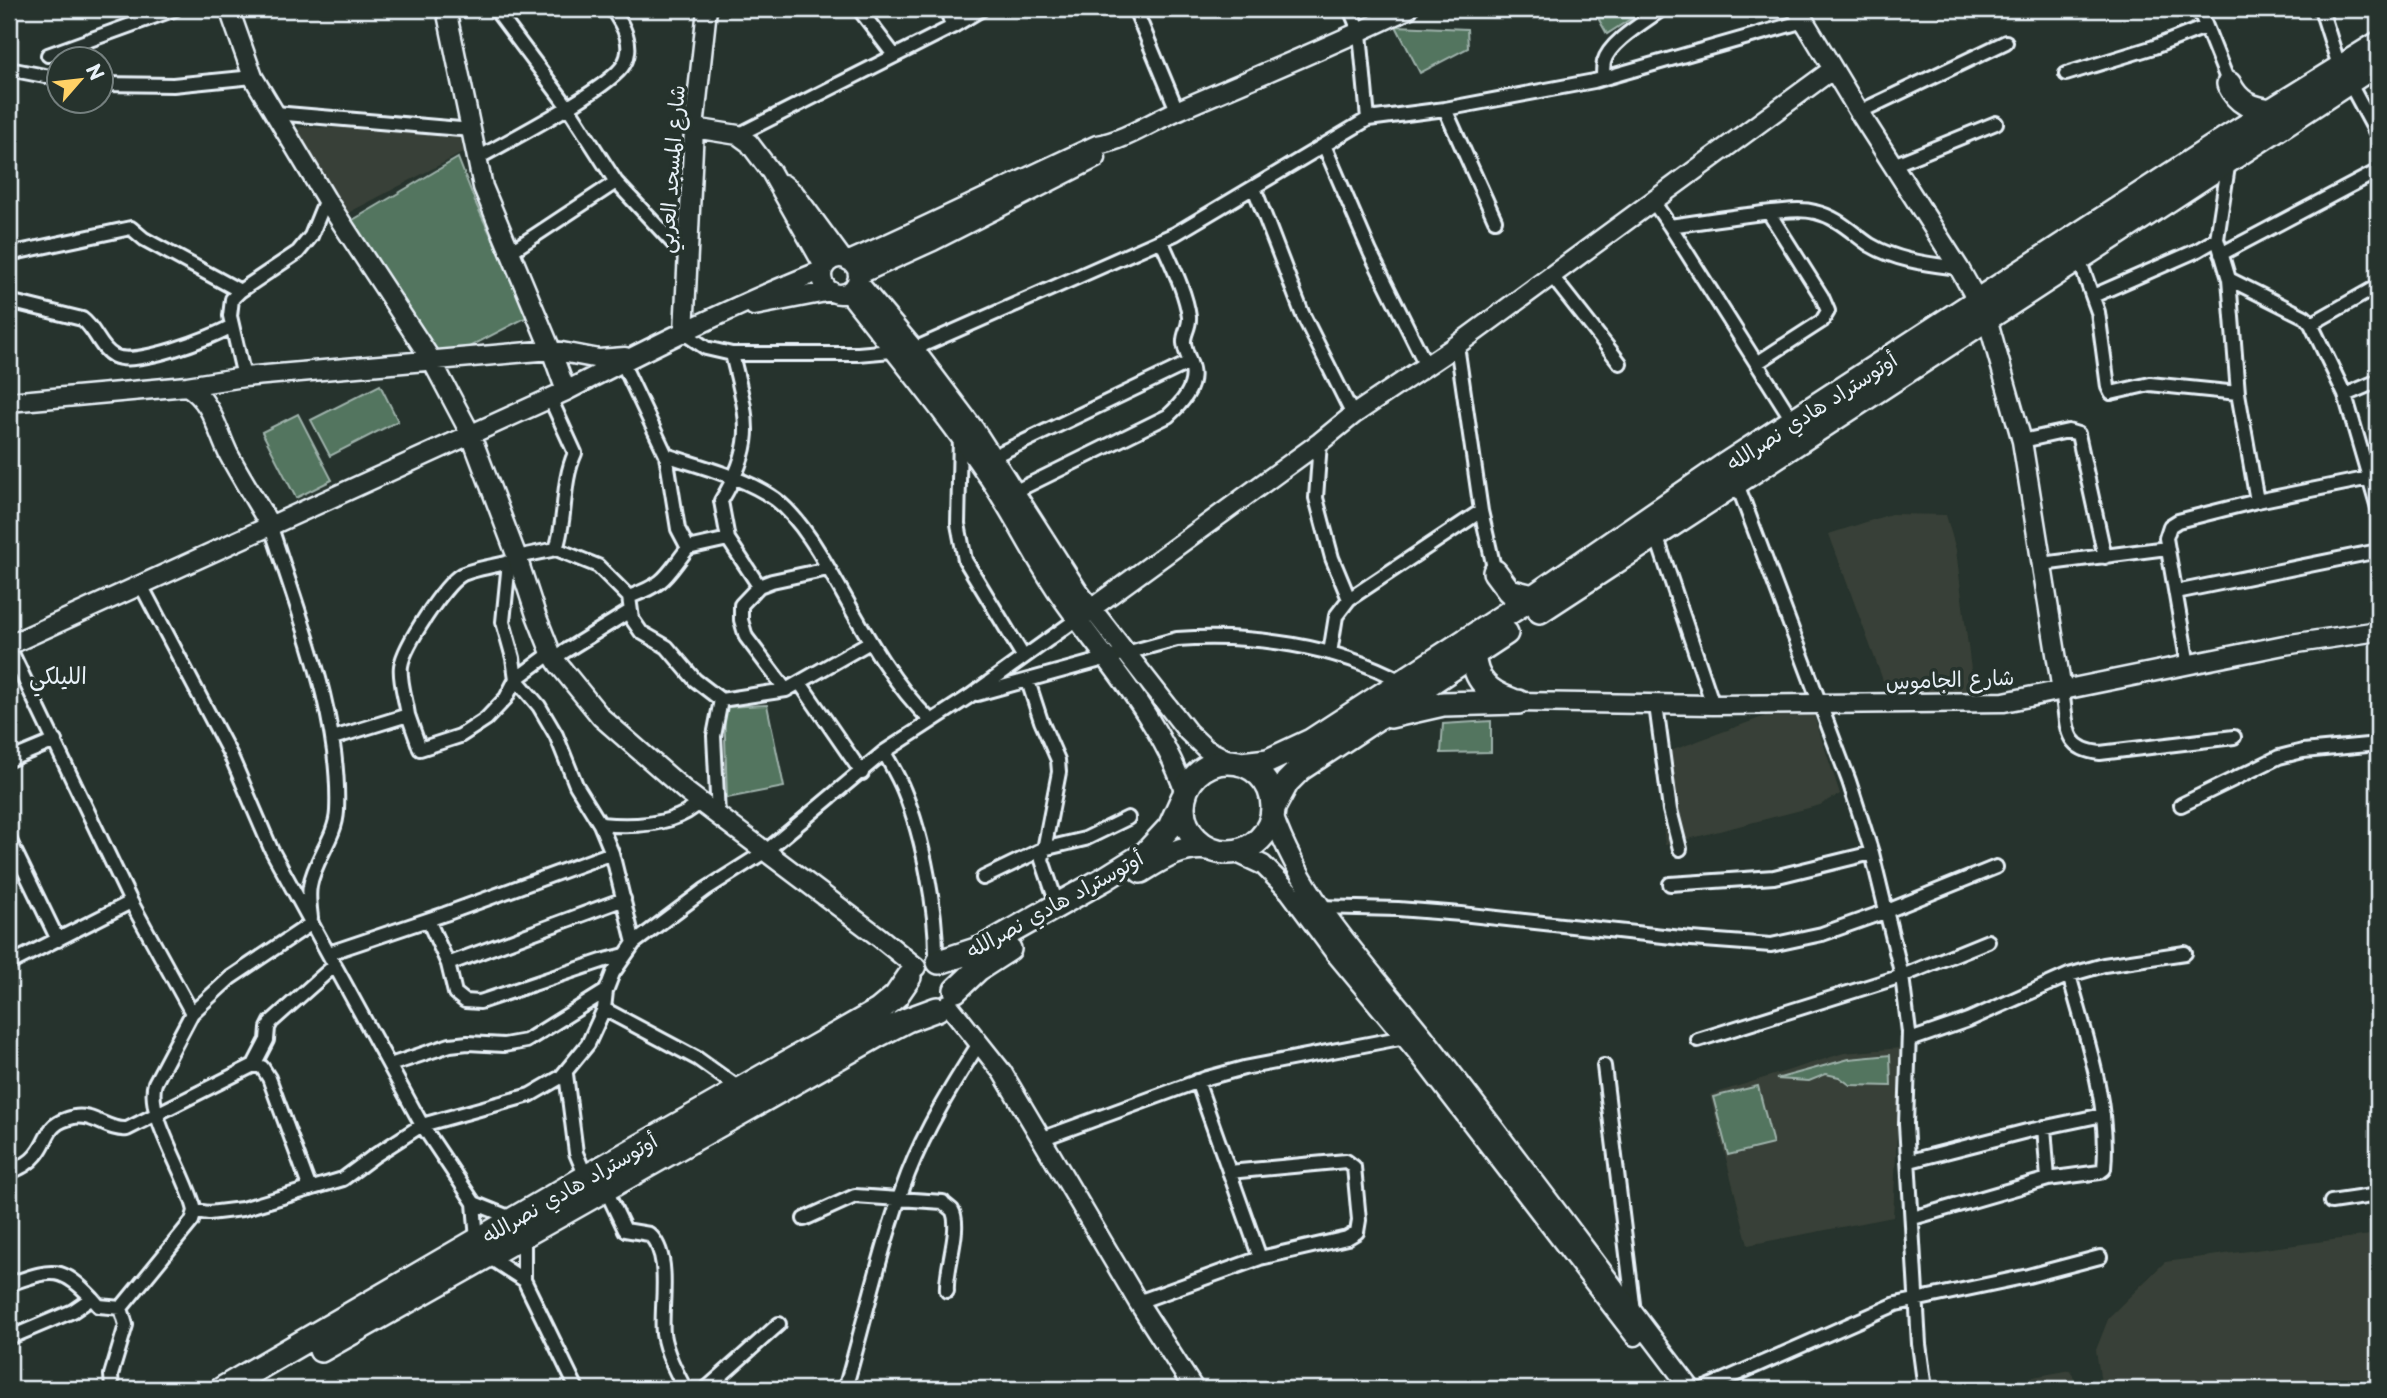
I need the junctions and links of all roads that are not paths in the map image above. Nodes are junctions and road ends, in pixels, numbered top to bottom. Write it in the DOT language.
graph roads {
  1 [pos="175,9"];
  2 [pos="229,9"];
  3 [pos="446,9"];
  4 [pos="495,9"];
  5 [pos="612,9"];
  6 [pos="707,9"];
  7 [pos="859,9"];
  8 [pos="947,9"];
  9 [pos="982,9"];
  10 [pos="1135,9"];
  11 [pos="1350,9"];
  12 [pos="1408,9"];
  13 [pos="1662,9"];
  14 [pos="2199,9"];
  15 [pos="2321,9"];
  16 [pos="1801,15"];
  17 [pos="2205,26"];
  18 [pos="952,27"];
  19 [pos="1360,33"];
  20 [pos="2006,42"];
  21 [pos="2378,44"];
  22 [pos="73,46"];
  23 [pos="894,55"];
  24 [pos="2378,63"];
  25 [pos="9,69"];
  26 [pos="1833,69"];
  27 [pos="2066,74"];
  28 [pos="46,76"];
  29 [pos="2345,76"];
  30 [pos="253,77"];
  31 [pos="1603,79"];
  32 [pos="116,84"];
  33 [pos="2229,84"];
  34 [pos="568,107"];
  35 [pos="1445,109"];
  36 [pos="1177,110"];
  37 [pos="2273,111"];
  38 [pos="1859,112"];
  39 [pos="275,113"];
  40 [pos="1368,119"];
  41 [pos="1996,123"];
  42 [pos="694,128"];
  43 [pos="471,130"];
  44 [pos="738,135"];
  45 [pos="2378,136"];
  46 [pos="1324,145"];
  47 [pos="2228,149"];
  48 [pos="478,158"];
  49 [pos="1893,165"];
  50 [pos="2378,171"];
  51 [pos="771,172"];
  52 [pos="616,182"];
  53 [pos="1254,188"];
  54 [pos="326,199"];
  55 [pos="1652,201"];
  56 [pos="1769,213"];
  57 [pos="1495,220"];
  58 [pos="1670,226"];
  59 [pos="2217,239"];
  60 [pos="1161,240"];
  61 [pos="510,252"];
  62 [pos="9,254"];
  63 [pos="2221,254"];
  64 [pos="686,257"];
  65 [pos="2079,258"];
  66 [pos="824,268"];
  67 [pos="1959,268"];
  68 [pos="1551,275"];
  69 [pos="848,276"];
  70 [pos="2229,279"];
  71 [pos="2378,286"];
  72 [pos="240,291"];
  73 [pos="2094,296"];
  74 [pos="9,301"];
  75 [pos="1983,310"];
  76 [pos="724,314"];
  77 [pos="2311,324"];
  78 [pos="232,326"];
  79 [pos="684,333"];
  80 [pos="1457,345"];
  81 [pos="551,350"];
  82 [pos="905,350"];
  83 [pos="641,354"];
  84 [pos="732,354"];
  85 [pos="432,361"];
  86 [pos="622,362"];
  87 [pos="1190,362"];
  88 [pos="1620,363"];
  89 [pos="1757,363"];
  90 [pos="1426,365"];
  91 [pos="244,377"];
  92 [pos="2378,381"];
  93 [pos="187,386"];
  94 [pos="2238,393"];
  95 [pos="558,395"];
  96 [pos="2345,395"];
  97 [pos="10,399"];
  98 [pos="1353,415"];
  99 [pos="1793,421"];
  100 [pos="470,433"];
  101 [pos="960,438"];
  102 [pos="2022,441"];
  103 [pos="1321,442"];
  104 [pos="666,455"];
  105 [pos="994,456"];
  106 [pos="2370,478"];
  107 [pos="735,479"];
  108 [pos="1736,481"];
  109 [pos="1016,491"];
  110 [pos="2257,501"];
  111 [pos="2378,508"];
  112 [pos="1481,511"];
  113 [pos="271,527"];
  114 [pos="1656,535"];
  115 [pos="728,539"];
  116 [pos="688,548"];
  117 [pos="2167,548"];
  118 [pos="556,549"];
  119 [pos="2378,551"];
  120 [pos="2105,557"];
  121 [pos="513,560"];
  122 [pos="2042,564"];
  123 [pos="828,569"];
  124 [pos="1495,572"];
  125 [pos="141,585"];
  126 [pos="760,586"];
  127 [pos="2176,592"];
  128 [pos="629,597"];
  129 [pos="1533,597"];
  130 [pos="1349,599"];
  131 [pos="630,611"];
  132 [pos="1084,613"];
  133 [pos="1497,621"];
  134 [pos="2378,631"];
  135 [pos="870,642"];
  136 [pos="9,646"];
  137 [pos="1127,652"];
  138 [pos="1330,653"];
  139 [pos="1474,654"];
  140 [pos="553,656"];
  141 [pos="1023,656"];
  142 [pos="1106,659"];
  143 [pos="2188,665"];
  144 [pos="516,679"];
  145 [pos="1028,681"];
  146 [pos="1401,681"];
  147 [pos="800,682"];
  148 [pos="786,690"];
  149 [pos="2062,691"];
  150 [pos="970,696"];
  151 [pos="721,700"];
  152 [pos="1518,702"];
  153 [pos="1656,705"];
  154 [pos="1713,705"];
  155 [pos="1820,705"];
  156 [pos="408,715"];
  157 [pos="931,721"];
  158 [pos="1367,723"];
  159 [pos="2234,737"];
  160 [pos="333,738"];
  161 [pos="55,741"];
  162 [pos="2378,744"];
  163 [pos="884,752"];
  164 [pos="9,760"];
  165 [pos="1237,763"];
  166 [pos="862,773"];
  167 [pos="1184,796"];
  168 [pos="700,802"];
  169 [pos="2181,805"];
  170 [pos="1273,812"];
  171 [pos="718,815"];
  172 [pos="1128,818"];
  173 [pos="600,824"];
  174 [pos="9,839"];
  175 [pos="1208,848"];
  176 [pos="1043,849"];
  177 [pos="1680,849"];
  178 [pos="766,851"];
  179 [pos="1233,851"];
  180 [pos="611,853"];
  181 [pos="1872,853"];
  182 [pos="1996,867"];
  183 [pos="983,878"];
  184 [pos="1670,884"];
  185 [pos="624,898"];
  186 [pos="131,902"];
  187 [pos="1057,904"];
  188 [pos="1312,908"];
  189 [pos="1887,911"];
  190 [pos="428,920"];
  191 [pos="312,923"];
  192 [pos="58,940"];
  193 [pos="1988,941"];
  194 [pos="634,943"];
  195 [pos="2185,953"];
  196 [pos="625,955"];
  197 [pos="332,959"];
  198 [pos="9,964"];
  199 [pos="448,964"];
  200 [pos="925,967"];
  201 [pos="2069,975"];
  202 [pos="1902,976"];
  203 [pos="606,991"];
  204 [pos="947,1001"];
  205 [pos="604,1009"];
  206 [pos="192,1013"];
  207 [pos="1405,1037"];
  208 [pos="1698,1040"];
  209 [pos="1910,1040"];
  210 [pos="980,1042"];
  211 [pos="254,1065"];
  212 [pos="390,1065"];
  213 [pos="1604,1066"];
  214 [pos="566,1074"];
  215 [pos="1197,1081"];
  216 [pos="740,1089"];
  217 [pos="156,1113"];
  218 [pos="2103,1115"];
  219 [pos="422,1125"];
  220 [pos="2044,1127"];
  221 [pos="1041,1139"];
  222 [pos="1909,1161"];
  223 [pos="1229,1172"];
  224 [pos="9,1173"];
  225 [pos="2048,1179"];
  226 [pos="595,1182"];
  227 [pos="310,1189"];
  228 [pos="2378,1195"];
  229 [pos="899,1199"];
  230 [pos="2331,1202"];
  231 [pos="474,1203"];
  232 [pos="195,1211"];
  233 [pos="1913,1217"];
  234 [pos="804,1219"];
  235 [pos="519,1226"];
  236 [pos="482,1248"];
  237 [pos="2100,1257"];
  238 [pos="1260,1258"];
  239 [pos="524,1280"];
  240 [pos="9,1284"];
  241 [pos="947,1291"];
  242 [pos="92,1298"];
  243 [pos="1917,1300"];
  244 [pos="1138,1302"];
  245 [pos="121,1308"];
  246 [pos="1634,1315"];
  247 [pos="779,1324"];
  248 [pos="9,1338"];
  249 [pos="114,1389"];
  250 [pos="222,1389"];
  251 [pos="251,1389"];
  252 [pos="577,1389"];
  253 [pos="685,1389"];
  254 [pos="706,1389"];
  255 [pos="845,1389"];
  256 [pos="1194,1389"];
  257 [pos="1678,1389"];
  258 [pos="1691,1389"];
  259 [pos="1703,1389"];
  260 [pos="1925,1389"];
  1 -- 22 [label="street"];
  2 -- 30 [label="street"];
  3 -- 43 [label="street"];
  4 -- 34 [label="street"];
  5 -- 34 [label="street"];
  6 -- 42 [label="street, شارع المسجد العربي"];
  7 -- 23 [label="street"];
  8 -- 18 [label="street"];
  9 -- 18 [label="street"];
  10 -- 36 [label="street"];
  11 -- 19 [label="street"];
  12 -- 19 [label="street"];
  13 -- 31 [label="street"];
  14 -- 17 [label="street"];
  15 -- 29 [label="street"];
  16 -- 26 [label="street"];
  16 -- 31 [label="street"];
  17 -- 27 [label="street"];
  17 -- 33 [label="street"];
  18 -- 23 [label="street"];
  19 -- 36 [label="street"];
  19 -- 40 [label="street"];
  20 -- 38 [label="street"];
  21 -- 29 [label="highway, أوتوستراد هادي نصرالله"];
  23 -- 44 [label="street"];
  24 -- 29 [label="highway, أوتوستراد هادي نصرالله"];
  25 -- 28 [label="street"];
  26 -- 38 [label="street"];
  26 -- 55 [label="street"];
  29 -- 37 [label="highway, أوتوستراد هادي نصرالله"];
  29 -- 45 [label="street"];
  29 -- 47 [label="highway, أوتوستراد هادي نصرالله"];
  30 -- 32 [label="street"];
  30 -- 39 [label="street"];
  31 -- 35 [label="street"];
  33 -- 37 [label="highway"];
  33 -- 47 [label="highway"];
  34 -- 48 [label="street"];
  34 -- 52 [label="street"];
  35 -- 40 [label="street"];
  35 -- 57 [label="street"];
  36 -- 69 [label="street"];
  37 -- 47 [label="highway, أوتوستراد هادي نصرالله"];
  38 -- 49 [label="street"];
  39 -- 43 [label="street"];
  39 -- 54 [label="street"];
  40 -- 46 [label="street"];
  41 -- 49 [label="street"];
  42 -- 44 [label="street"];
  42 -- 64 [label="street, شارع المسجد العربي"];
  43 -- 48 [label="street"];
  44 -- 51 [label="street"];
  46 -- 53 [label="street"];
  46 -- 90 [label="street"];
  47 -- 59 [label="street"];
  47 -- 65 [label="highway, أوتوستراد هادي نصرالله"];
  47 -- 75 [label="highway, أوتوستراد هادي نصرالله"];
  48 -- 61 [label="street"];
  49 -- 67 [label="street"];
  50 -- 63 [label="street"];
  51 -- 66 [label="street"];
  51 -- 69 [label="street"];
  52 -- 61 [label="street"];
  52 -- 64 [label="street"];
  53 -- 60 [label="street"];
  53 -- 98 [label="street"];
  54 -- 72 [label="street"];
  54 -- 85 [label="street"];
  55 -- 58 [label="street"];
  55 -- 68 [label="street"];
  56 -- 58 [label="street"];
  56 -- 67 [label="street"];
  56 -- 89 [label="street"];
  58 -- 89 [label="street"];
  59 -- 63 [label="street"];
  59 -- 73 [label="street"];
  60 -- 82 [label="street"];
  60 -- 87 [label="street"];
  61 -- 81 [label="street"];
  62 -- 72 [label="street"];
  63 -- 70 [label="street"];
  64 -- 79 [label="street, شارع المسجد العربي"];
  65 -- 73 [label="street"];
  65 -- 75 [label="highway, أوتوستراد هادي نصرالله"];
  66 -- 69 [label="street"];
  66 -- 69 [label="street"];
  66 -- 76 [label="street"];
  67 -- 75 [label="street"];
  68 -- 80 [label="street"];
  68 -- 88 [label="street"];
  69 -- 76 [label="street"];
  69 -- 82 [label="street"];
  70 -- 77 [label="street"];
  70 -- 94 [label="street"];
  71 -- 77 [label="street"];
  72 -- 78 [label="street"];
  73 -- 94 [label="street"];
  74 -- 78 [label="street"];
  75 -- 99 [label="highway, أوتوستراد هادي نصرالله"];
  75 -- 102 [label="street"];
  75 -- 108 [label="highway, أوتوستراد هادي نصرالله"];
  76 -- 79 [label="street"];
  77 -- 96 [label="street"];
  78 -- 91 [label="street"];
  79 -- 83 [label="street"];
  79 -- 84 [label="street"];
  80 -- 90 [label="street"];
  80 -- 112 [label="street"];
  81 -- 83 [label="street"];
  81 -- 85 [label="street"];
  81 -- 95 [label="street"];
  82 -- 84 [label="street"];
  82 -- 101 [label="street"];
  82 -- 105 [label="street"];
  83 -- 86 [label="street"];
  84 -- 107 [label="street"];
  85 -- 91 [label="street"];
  85 -- 100 [label="street"];
  86 -- 95 [label="street"];
  86 -- 104 [label="street"];
  87 -- 105 [label="street"];
  87 -- 109 [label="street"];
  89 -- 99 [label="street"];
  90 -- 98 [label="street"];
  91 -- 93 [label="street"];
  92 -- 96 [label="street"];
  93 -- 97 [label="street"];
  93 -- 113 [label="street"];
  94 -- 110 [label="street"];
  95 -- 100 [label="street"];
  95 -- 118 [label="street"];
  96 -- 106 [label="street"];
  98 -- 103 [label="street"];
  99 -- 129 [label="highway, أوتوستراد هادي نصرالله"];
  100 -- 113 [label="street"];
  100 -- 121 [label="street"];
  101 -- 132 [label="street"];
  101 -- 141 [label="street"];
  102 -- 120 [label="street"];
  102 -- 122 [label="street"];
  103 -- 130 [label="street"];
  103 -- 132 [label="street"];
  104 -- 107 [label="street"];
  104 -- 116 [label="street"];
  105 -- 109 [label="street"];
  106 -- 110 [label="street"];
  106 -- 111 [label="street"];
  107 -- 115 [label="street"];
  107 -- 123 [label="street"];
  108 -- 114 [label="highway, أوتوستراد هادي نصرالله"];
  108 -- 155 [label="street"];
  109 -- 132 [label="street"];
  110 -- 117 [label="street"];
  112 -- 124 [label="street"];
  112 -- 130 [label="street"];
  113 -- 125 [label="street"];
  113 -- 160 [label="street"];
  114 -- 139 [label="highway, أوتوستراد هادي نصرالله"];
  114 -- 154 [label="street"];
  115 -- 116 [label="street"];
  115 -- 126 [label="street"];
  116 -- 128 [label="street"];
  117 -- 120 [label="street"];
  117 -- 127 [label="street"];
  118 -- 121 [label="street"];
  118 -- 128 [label="street"];
  119 -- 127 [label="street"];
  120 -- 122 [label="street"];
  121 -- 140 [label="street"];
  121 -- 144 [label="street"];
  121 -- 156 [label="street"];
  122 -- 149 [label="street"];
  123 -- 126 [label="street"];
  123 -- 135 [label="street"];
  124 -- 129 [label="highway"];
  124 -- 133 [label="highway"];
  125 -- 136 [label="street"];
  125 -- 191 [label="street"];
  126 -- 148 [label="street"];
  127 -- 143 [label="street"];
  128 -- 131 [label="street"];
  129 -- 133 [label="highway, أوتوستراد هادي نصرالله"];
  130 -- 138 [label="street"];
  131 -- 140 [label="street"];
  131 -- 151 [label="street"];
  132 -- 137 [label="street"];
  132 -- 141 [label="street"];
  132 -- 142 [label="street"];
  133 -- 146 [label="highway, أوتوستراد هادي نصرالله"];
  134 -- 143 [label="street, شارع الجاموس"];
  135 -- 147 [label="street"];
  135 -- 157 [label="street"];
  136 -- 161 [label="street"];
  137 -- 138 [label="street"];
  137 -- 142 [label="street"];
  137 -- 165 [label="street"];
  138 -- 146 [label="street"];
  139 -- 152 [label="highway"];
  139 -- 158 [label="highway, أوتوستراد هادي نصرالله"];
  140 -- 144 [label="street"];
  140 -- 168 [label="street"];
  141 -- 150 [label="street"];
  142 -- 145 [label="street"];
  142 -- 167 [label="street"];
  143 -- 149 [label="street, شارع الجاموس"];
  144 -- 156 [label="street"];
  144 -- 173 [label="street"];
  145 -- 150 [label="street"];
  145 -- 176 [label="street"];
  146 -- 165 [label="highway, أوتوستراد هادي نصرالله"];
  147 -- 148 [label="street"];
  147 -- 166 [label="street"];
  148 -- 151 [label="street"];
  149 -- 155 [label="street, شارع الجاموس"];
  149 -- 159 [label="street"];
  150 -- 157 [label="street"];
  151 -- 171 [label="street"];
  152 -- 153 [label="street, شارع الجاموس"];
  152 -- 158 [label="highway"];
  153 -- 154 [label="street, شارع الجاموس"];
  153 -- 177 [label="street"];
  154 -- 155 [label="street, شارع الجاموس"];
  155 -- 181 [label="street"];
  156 -- 160 [label="street"];
  157 -- 163 [label="street"];
  158 -- 170 [label="highway, أوتوستراد هادي نصرالله"];
  160 -- 191 [label="street"];
  161 -- 164 [label="street"];
  161 -- 186 [label="street"];
  162 -- 169 [label="street"];
  163 -- 166 [label="street"];
  163 -- 200 [label="street"];
  165 -- 167 [label="highway, أوتوستراد هادي نصرالله"];
  165 -- 170 [label="highway"];
  166 -- 178 [label="street"];
  167 -- 175 [label="highway"];
  167 -- 187 [label="highway, أوتوستراد هادي نصرالله"];
  168 -- 171 [label="street"];
  168 -- 173 [label="street"];
  170 -- 179 [label="highway, أوتوستراد هادي نصرالله"];
  170 -- 188 [label="street"];
  171 -- 178 [label="street"];
  172 -- 176 [label="street"];
  173 -- 180 [label="street"];
  174 -- 192 [label="street"];
  175 -- 179 [label="highway, أوتوستراد هادي نصرالله"];
  175 -- 204 [label="highway, أوتوستراد هادي نصرالله"];
  176 -- 183 [label="street"];
  176 -- 187 [label="street"];
  178 -- 194 [label="street"];
  178 -- 200 [label="street"];
  179 -- 188 [label="street"];
  180 -- 185 [label="street"];
  180 -- 190 [label="street"];
  181 -- 184 [label="street"];
  181 -- 189 [label="street"];
  182 -- 189 [label="street"];
  185 -- 194 [label="street"];
  185 -- 199 [label="street"];
  186 -- 192 [label="street"];
  186 -- 206 [label="street"];
  187 -- 200 [label="highway, أوتوستراد هادي نصرالله"];
  188 -- 189 [label="street"];
  188 -- 207 [label="street"];
  188 -- 246 [label="street"];
  189 -- 202 [label="street"];
  190 -- 197 [label="street"];
  190 -- 199 [label="street"];
  191 -- 197 [label="street"];
  191 -- 206 [label="street"];
  192 -- 198 [label="street"];
  193 -- 202 [label="street"];
  194 -- 196 [label="street"];
  195 -- 201 [label="street"];
  196 -- 199 [label="street"];
  196 -- 203 [label="street"];
  197 -- 211 [label="street"];
  197 -- 212 [label="street"];
  200 -- 204 [label="highway"];
  200 -- 204 [label="highway"];
  200 -- 216 [label="highway, أوتوستراد هادي نصرالله"];
  201 -- 209 [label="street"];
  201 -- 218 [label="street"];
  202 -- 208 [label="street"];
  202 -- 209 [label="street"];
  203 -- 205 [label="street"];
  203 -- 212 [label="street"];
  204 -- 210 [label="street"];
  204 -- 226 [label="highway, أوتوستراد هادي نصرالله"];
  205 -- 214 [label="street"];
  205 -- 216 [label="street"];
  206 -- 217 [label="street"];
  207 -- 215 [label="street"];
  207 -- 257 [label="street"];
  209 -- 222 [label="street"];
  210 -- 221 [label="street"];
  210 -- 229 [label="street"];
  211 -- 217 [label="street"];
  211 -- 227 [label="street"];
  212 -- 219 [label="street"];
  213 -- 246 [label="street"];
  214 -- 219 [label="street"];
  214 -- 226 [label="street"];
  215 -- 221 [label="street"];
  215 -- 223 [label="street"];
  216 -- 226 [label="highway, أوتوستراد هادي نصرالله"];
  217 -- 224 [label="street"];
  217 -- 232 [label="street"];
  218 -- 220 [label="street"];
  218 -- 225 [label="street"];
  219 -- 227 [label="street"];
  219 -- 231 [label="street"];
  220 -- 222 [label="street"];
  220 -- 225 [label="street"];
  221 -- 244 [label="street"];
  222 -- 233 [label="street"];
  223 -- 238 [label="street"];
  223 -- 238 [label="street"];
  225 -- 233 [label="street"];
  226 -- 235 [label="highway, أوتوستراد هادي نصرالله"];
  226 -- 253 [label="street"];
  227 -- 232 [label="street"];
  228 -- 230 [label="street"];
  229 -- 234 [label="street"];
  229 -- 241 [label="street"];
  229 -- 255 [label="street"];
  231 -- 235 [label="street"];
  231 -- 236 [label="street"];
  232 -- 245 [label="street"];
  233 -- 243 [label="street"];
  235 -- 236 [label="highway, أوتوستراد هادي نصرالله"];
  235 -- 239 [label="street"];
  236 -- 239 [label="street"];
  236 -- 250 [label="highway, أوتوستراد هادي نصرالله"];
  236 -- 251 [label="highway, أوتوستراد هادي نصرالله"];
  237 -- 243 [label="street"];
  238 -- 244 [label="street"];
  239 -- 252 [label="street"];
  240 -- 242 [label="street"];
  242 -- 245 [label="street"];
  242 -- 248 [label="street"];
  243 -- 259 [label="street"];
  243 -- 260 [label="street"];
  244 -- 256 [label="street"];
  245 -- 249 [label="street"];
  246 -- 258 [label="street"];
  247 -- 254 [label="street"];
}
